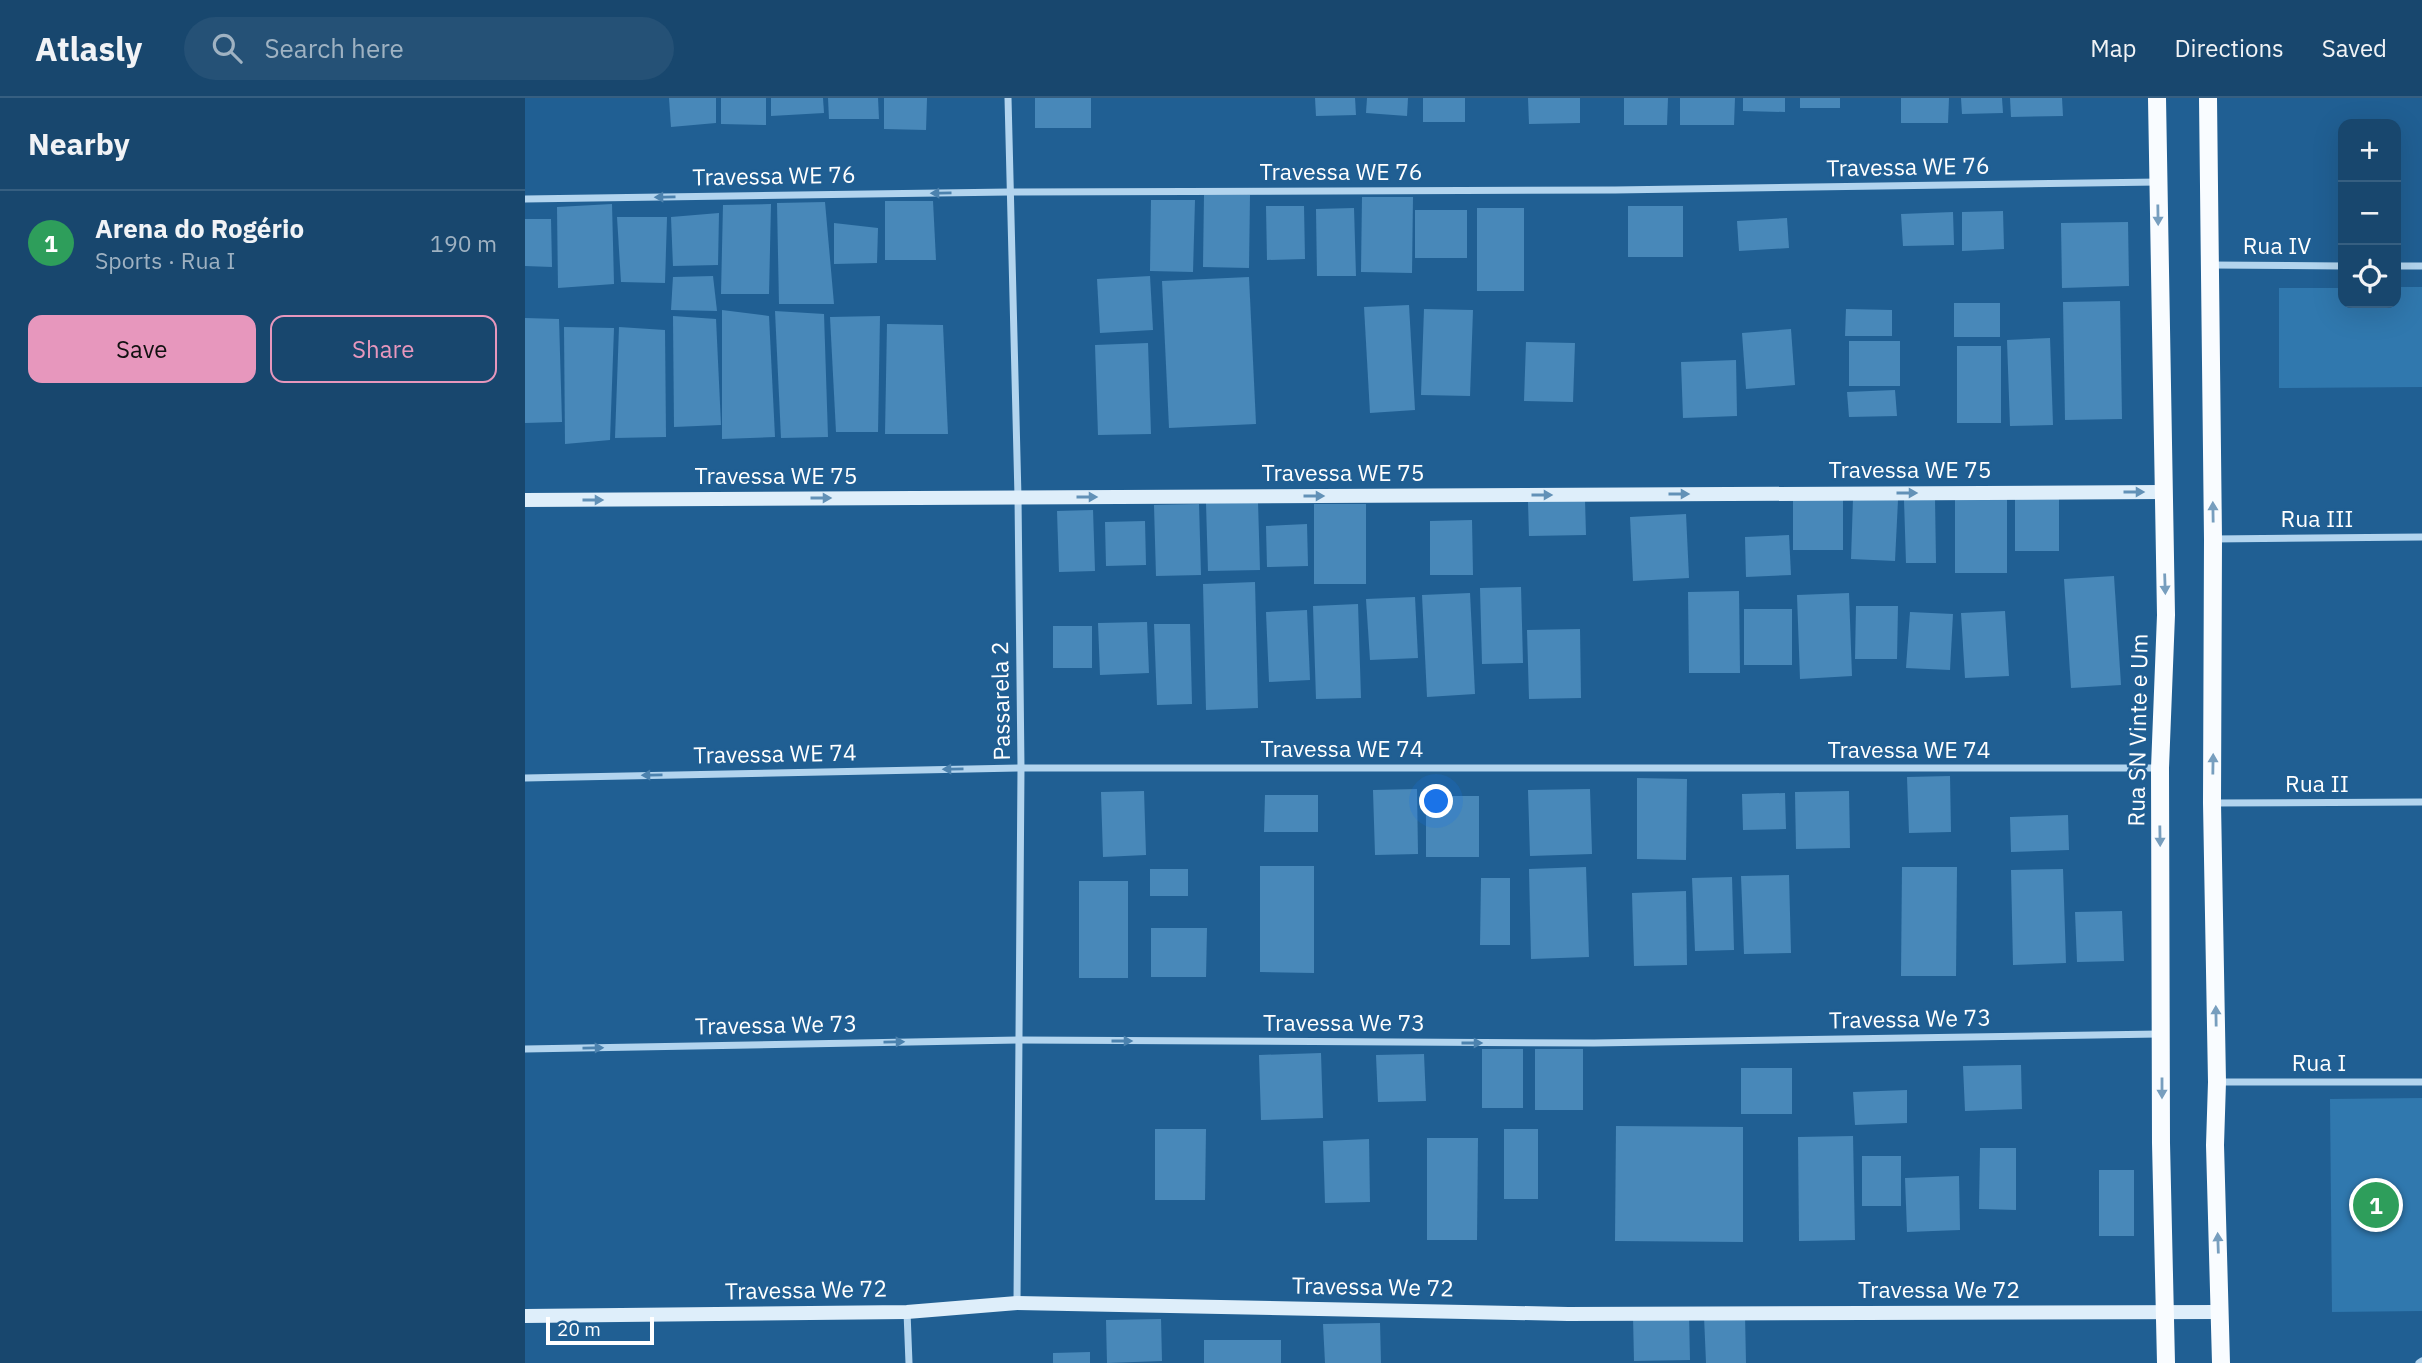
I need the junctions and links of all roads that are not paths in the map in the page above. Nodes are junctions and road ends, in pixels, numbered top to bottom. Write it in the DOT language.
graph roads {
  1 [pos="1008,98"];
  2 [pos="2157,98"];
  3 [pos="2208,98"];
  4 [pos="2158,182"];
  5 [pos="1009,192"];
  6 [pos="525,200"];
  7 [pos="2210,265"];
  8 [pos="2338,266"];
  9 [pos="2401,266"];
  10 [pos="2422,266"];
  11 [pos="2162,492"];
  12 [pos="1019,498"];
  13 [pos="525,500"];
  14 [pos="2422,537"];
  15 [pos="2213,539"];
  16 [pos="1021,768"];
  17 [pos="2159,768"];
  18 [pos="525,778"];
  19 [pos="2422,802"];
  20 [pos="2213,803"];
  21 [pos="2162,1034"];
  22 [pos="1020,1040"];
  23 [pos="525,1049"];
  24 [pos="2217,1082"];
  25 [pos="2422,1082"];
  26 [pos="1017,1303"];
  27 [pos="907,1311"];
  28 [pos="2220,1311"];
  29 [pos="2165,1312"];
  30 [pos="525,1316"];
  31 [pos="909,1363"];
  32 [pos="2166,1363"];
  33 [pos="2221,1363"];
  1 -- 5 [label="street, Passarela 2"];
  2 -- 4 [label="main road, Rua SN Vinte e Um"];
  3 -- 7 [label="main road"];
  4 -- 5 [label="street, Travessa WE 76"];
  4 -- 11 [label="main road, Rua SN Vinte e Um, one-way"];
  5 -- 6 [label="street, Travessa WE 76, one-way"];
  5 -- 12 [label="street, Passarela 2"];
  7 -- 8 [label="street, Rua IV"];
  15 -- 7 [label="main road, one-way"];
  9 -- 10 [label="street"];
  12 -- 11 [label="main road, Travessa WE 75, one-way"];
  11 -- 17 [label="main road, Rua SN Vinte e Um, one-way"];
  13 -- 12 [label="main road, Travessa WE 75, one-way"];
  12 -- 16 [label="street, Passarela 2"];
  14 -- 15 [label="street, Rua III"];
  20 -- 15 [label="main road, one-way"];
  16 -- 17 [label="street, Travessa WE 74"];
  16 -- 18 [label="street, Travessa WE 74, one-way"];
  16 -- 22 [label="street, Passarela 2"];
  17 -- 21 [label="main road, Rua SN Vinte e Um, one-way"];
  19 -- 20 [label="street, Rua II"];
  24 -- 20 [label="main road, one-way"];
  22 -- 21 [label="street, Travessa We 73, one-way"];
  21 -- 29 [label="main road, Rua SN Vinte e Um, one-way"];
  23 -- 22 [label="street, Travessa We 73, one-way"];
  22 -- 26 [label="street, Passarela 2"];
  24 -- 25 [label="street, Rua I"];
  28 -- 24 [label="main road, one-way"];
  26 -- 27 [label="main road, Travessa We 72"];
  26 -- 29 [label="main road, Travessa We 72"];
  27 -- 30 [label="main road, Travessa We 72"];
  27 -- 31 [label="street"];
  28 -- 29 [label="main road, Travessa We 72"];
  28 -- 33 [label="main road"];
  29 -- 32 [label="main road, Rua SN Vinte e Um"];
}
